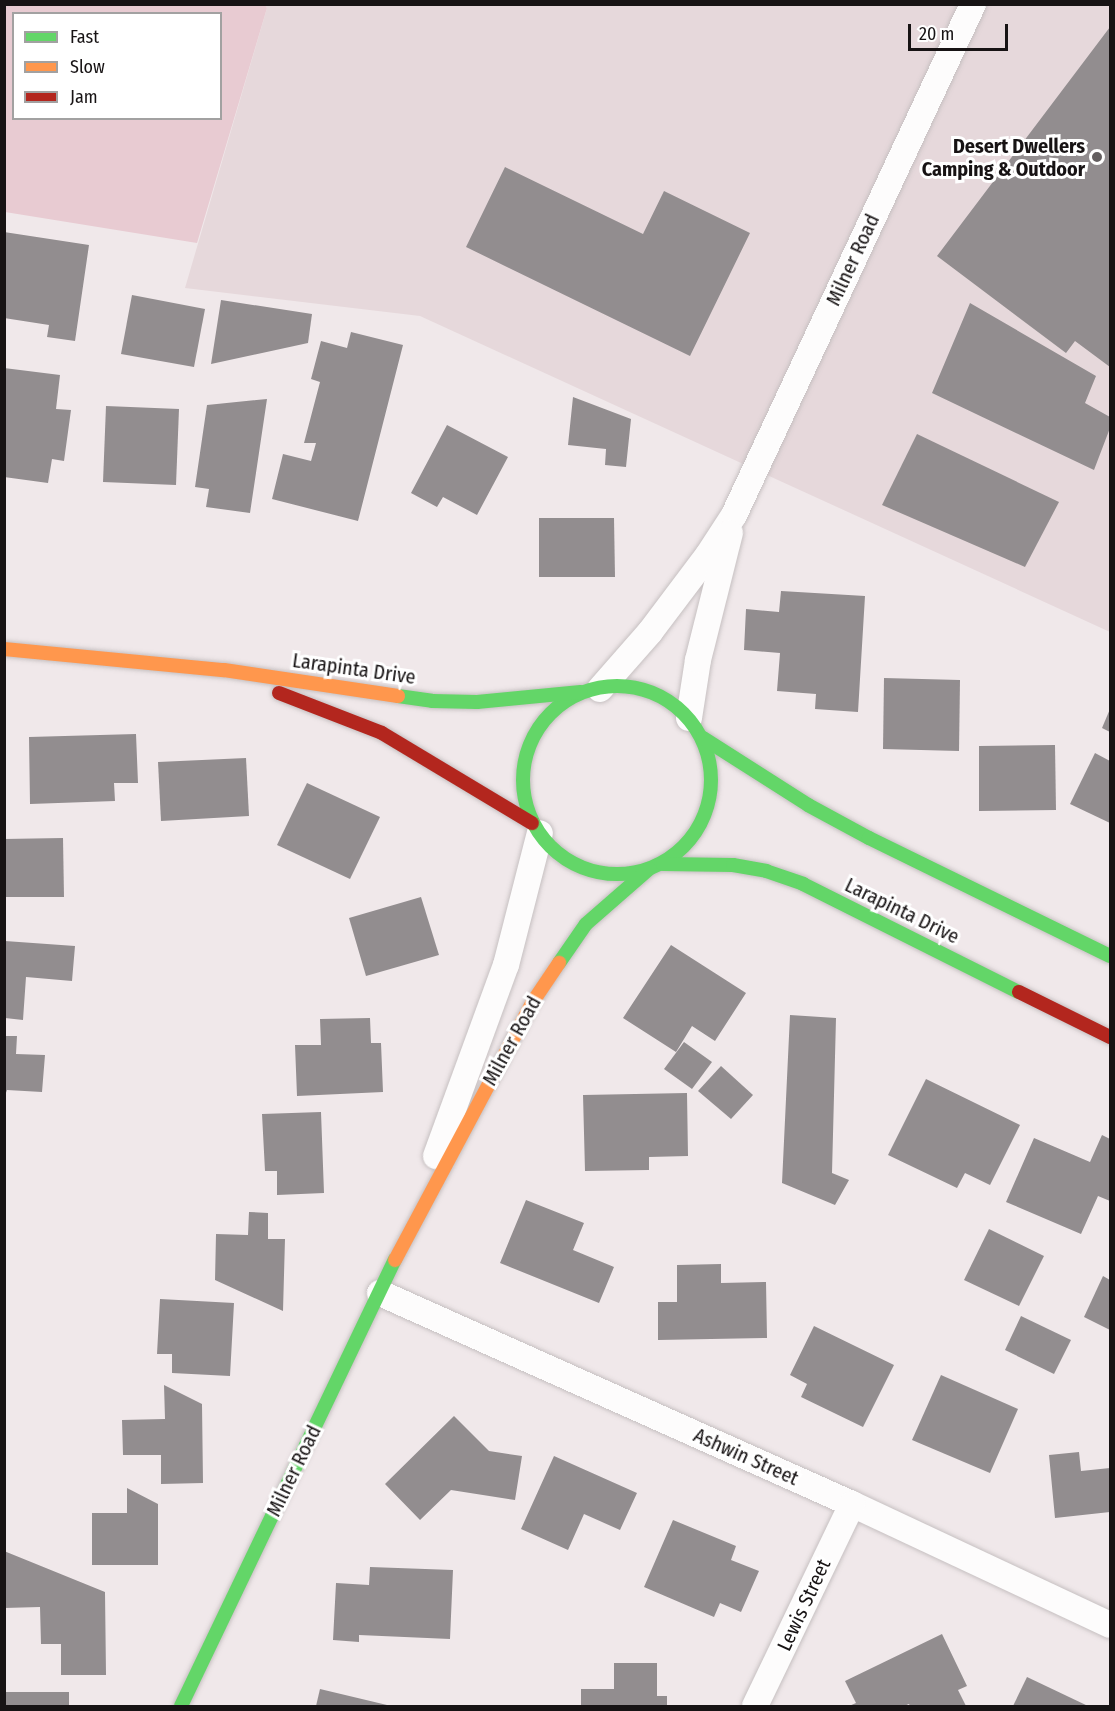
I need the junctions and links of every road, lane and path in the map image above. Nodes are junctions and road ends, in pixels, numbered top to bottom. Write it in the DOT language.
graph roads {
  1 [pos="973,4"];
  2 [pos="734,515"];
  3 [pos="4,649"];
  4 [pos="114,660"];
  5 [pos="594,690"];
  6 [pos="696,728"];
  7 [pos="536,828"];
  8 [pos="663,864"];
  9 [pos="649,869"];
  10 [pos="1110,956"];
  11 [pos="1110,1036"];
  12 [pos="407,1236"];
  13 [pos="380,1293"];
  14 [pos="852,1504"];
  15 [pos="1110,1625"];
  16 [pos="181,1707"];
  17 [pos="755,1707"];
  1 -- 2 [label="street, Milner Road"];
  2 -- 5 [label="street, Milner Road"];
  2 -- 6 [label="street, Milner Road"];
  3 -- 4 [label="main road, Larapinta Drive"];
  4 -- 5 [label="main road, Larapinta Drive"];
  4 -- 7 [label="main road, Larapinta Drive"];
  5 -- 6 [label="main road"];
  5 -- 7 [label="main road"];
  6 -- 8 [label="main road"];
  6 -- 10 [label="main road"];
  7 -- 9 [label="main road"];
  7 -- 12 [label="street, Milner Road"];
  8 -- 9 [label="main road"];
  8 -- 11 [label="main road, Larapinta Drive"];
  9 -- 12 [label="main road, Milner Road"];
  12 -- 13 [label="main road, Milner Road"];
  13 -- 14 [label="street, Ashwin Street"];
  13 -- 16 [label="main road, Milner Road"];
  14 -- 15 [label="street, Ashwin Street"];
  14 -- 17 [label="street, Lewis Street"];
}
